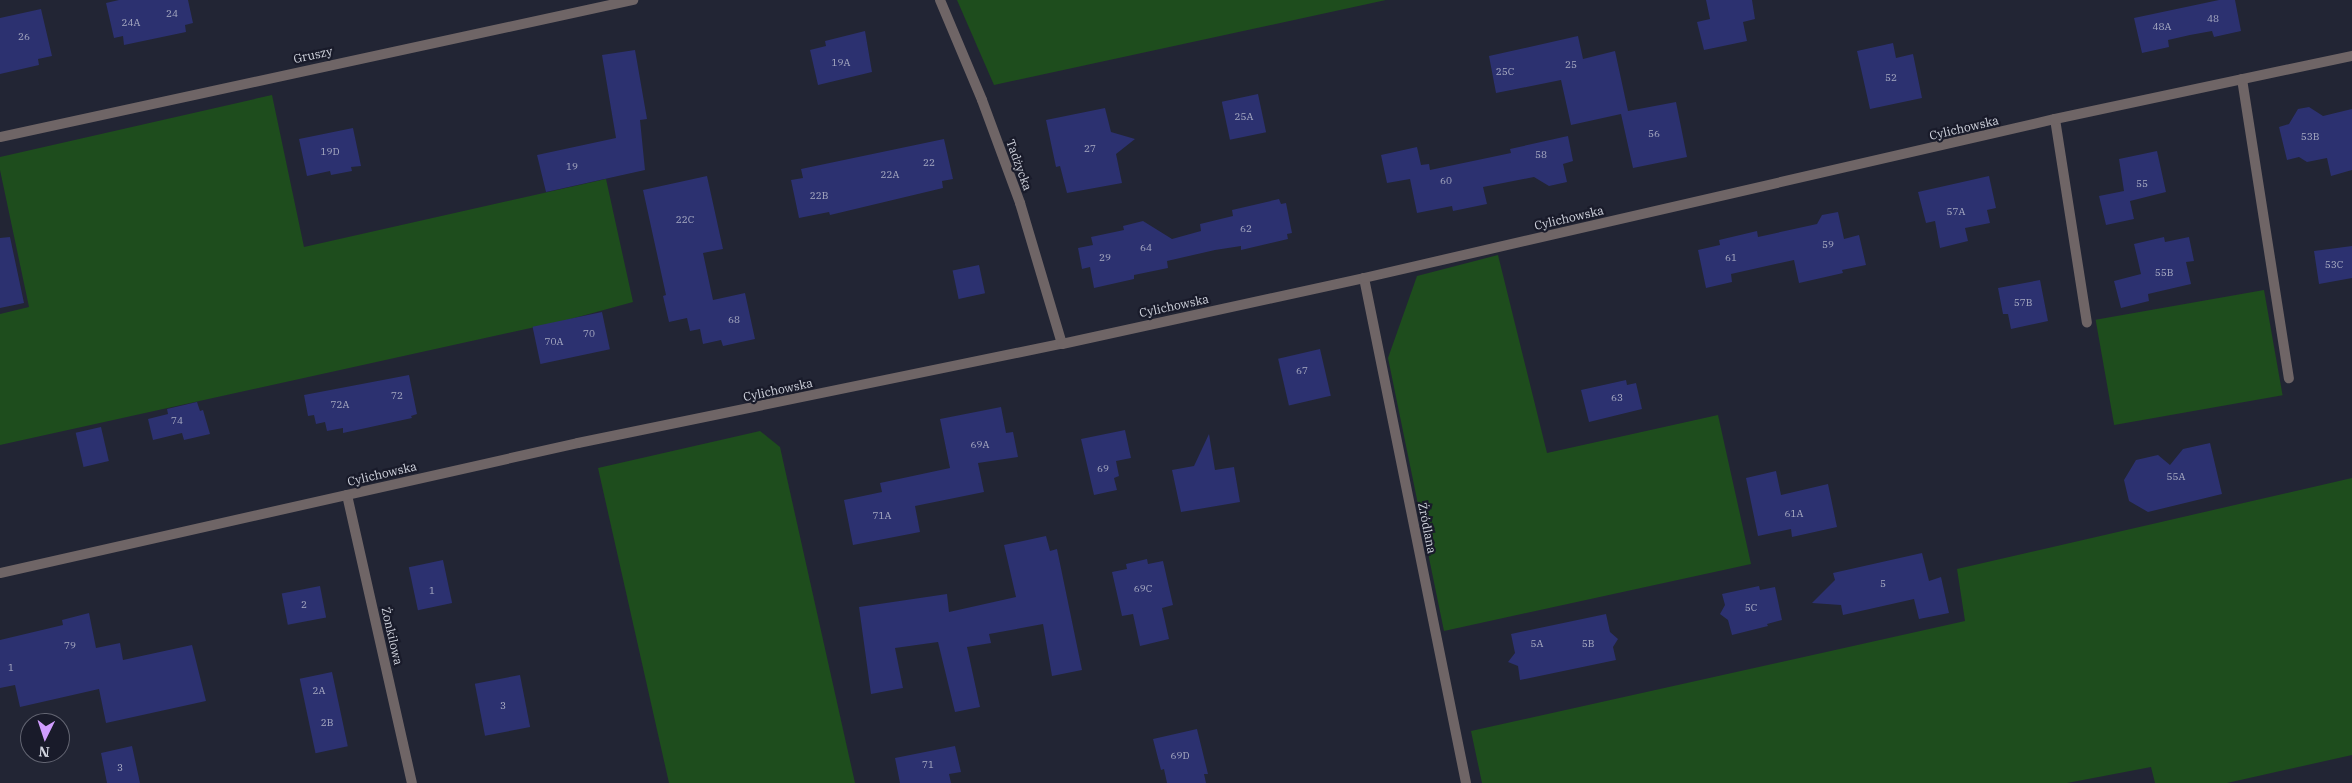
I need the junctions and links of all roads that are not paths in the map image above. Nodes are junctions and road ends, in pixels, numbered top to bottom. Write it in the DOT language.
graph roads {
  1 [pos="632,0"];
  2 [pos="940,0"];
  3 [pos="2352,56"];
  4 [pos="2242,80"];
  5 [pos="2055,119"];
  6 [pos="0,137"];
  7 [pos="1364,278"];
  8 [pos="2088,323"];
  9 [pos="1062,344"];
  10 [pos="2289,378"];
  11 [pos="347,495"];
  12 [pos="0,573"];
  13 [pos="412,783"];
  14 [pos="1466,783"];
  1 -- 6 [label="street, Gruszy"];
  2 -- 9 [label="street, Tadżycka"];
  3 -- 4 [label="street, Cylichowska"];
  4 -- 5 [label="street, Cylichowska"];
  4 -- 10 [label="street"];
  5 -- 7 [label="street, Cylichowska"];
  5 -- 8 [label="street"];
  7 -- 9 [label="street, Cylichowska"];
  7 -- 14 [label="street, Źródlana"];
  9 -- 11 [label="street, Cylichowska"];
  11 -- 12 [label="street, Cylichowska"];
  11 -- 13 [label="street, Żonkilowa"];
}
